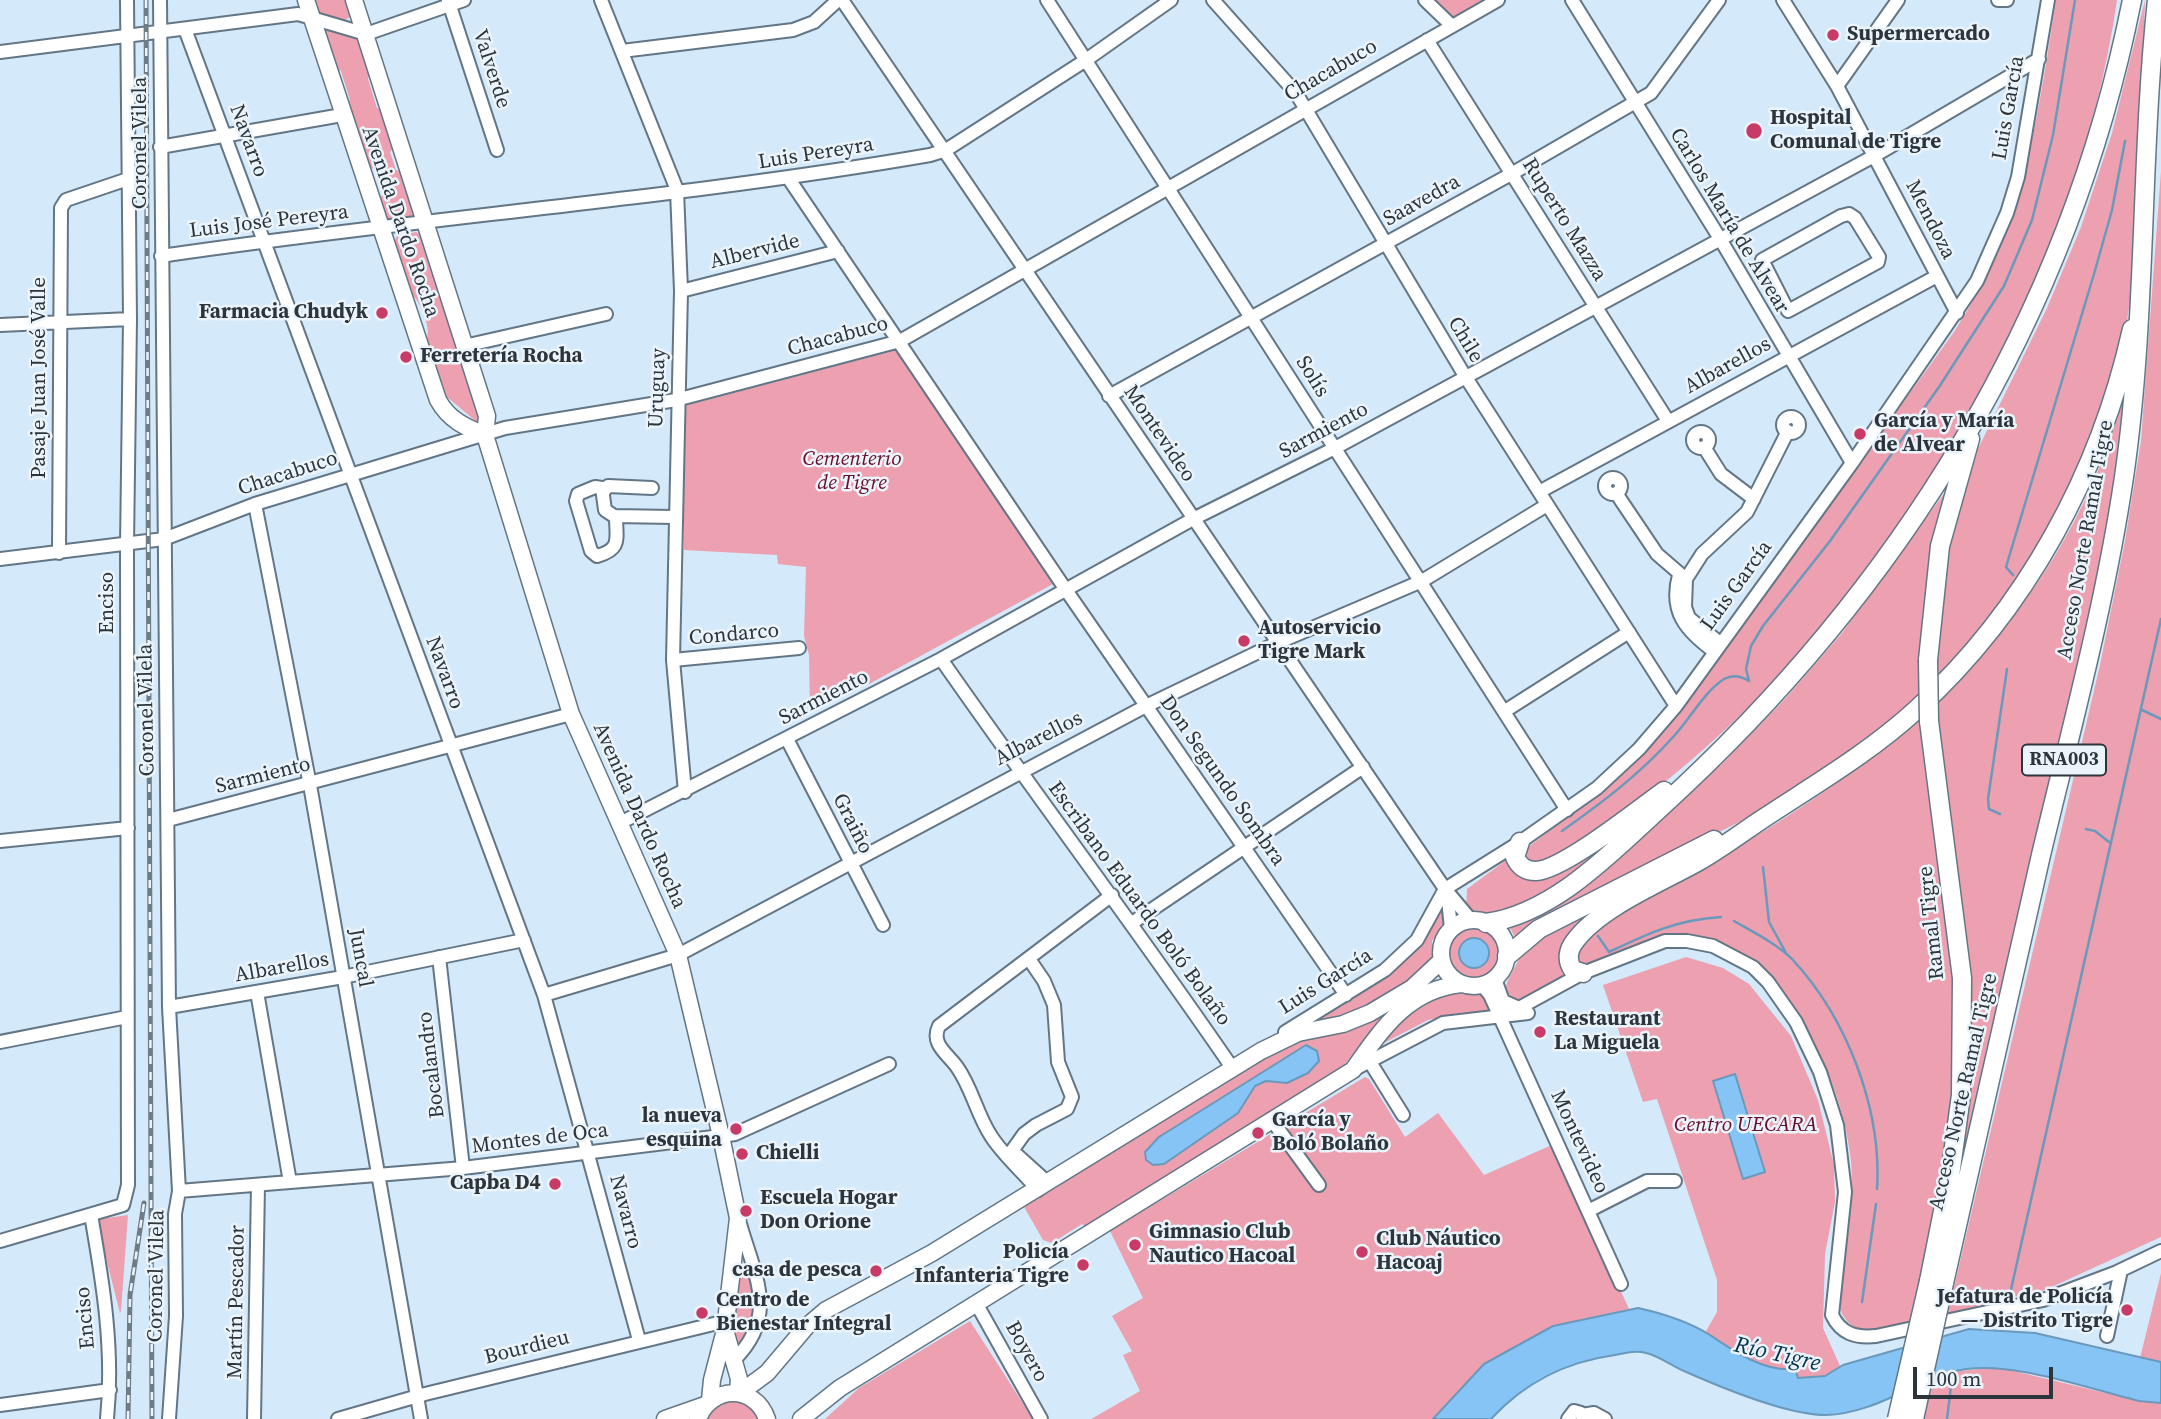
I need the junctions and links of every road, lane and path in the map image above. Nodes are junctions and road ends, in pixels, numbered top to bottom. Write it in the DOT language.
graph roads {
  1 [pos="127,0"];
  2 [pos="160,0"];
  3 [pos="306,0"];
  4 [pos="354,0"];
  5 [pos="464,0"];
  6 [pos="601,0"];
  7 [pos="840,0"];
  8 [pos="1047,0"];
  9 [pos="1171,0"];
  10 [pos="1213,0"];
  11 [pos="1425,0"];
  12 [pos="1498,0"];
  13 [pos="1572,0"];
  14 [pos="1719,0"];
  15 [pos="1783,0"];
  16 [pos="1898,0"];
  17 [pos="1998,0"];
  18 [pos="2007,0"];
  19 [pos="2123,0"];
  20 [pos="2132,0"];
  21 [pos="2157,0"];
  22 [pos="449,2"];
  23 [pos="2044,2"];
  24 [pos="312,16"];
  25 [pos="1452,26"];
  26 [pos="186,29"];
  27 [pos="161,32"];
  28 [pos="366,34"];
  29 [pos="126,37"];
  30 [pos="1427,40"];
  31 [pos="622,51"];
  32 [pos="0,52"];
  33 [pos="2039,58"];
  34 [pos="2161,58"];
  35 [pos="1086,60"];
  36 [pos="2117,62"];
  37 [pos="1837,86"];
  38 [pos="1635,103"];
  39 [pos="1304,109"];
  40 [pos="342,116"];
  41 [pos="2147,125"];
  42 [pos="225,135"];
  43 [pos="159,147"];
  44 [pos="496,150"];
  45 [pos="946,150"];
  46 [pos="1874,156"];
  47 [pos="1513,173"];
  48 [pos="128,179"];
  49 [pos="789,179"];
  50 [pos="1169,186"];
  51 [pos="677,190"];
  52 [pos="423,222"];
  53 [pos="381,228"];
  54 [pos="2144,231"];
  55 [pos="1719,237"];
  56 [pos="264,241"];
  57 [pos="1385,243"];
  58 [pos="838,251"];
  59 [pos="161,256"];
  60 [pos="1024,271"];
  61 [pos="1937,276"];
  62 [pos="1774,285"];
  63 [pos="681,291"];
  64 [pos="1754,297"];
  65 [pos="1595,304"];
  66 [pos="1957,313"];
  67 [pos="606,314"];
  68 [pos="1251,317"];
  69 [pos="130,319"];
  70 [pos="60,321"];
  71 [pos="0,326"];
  72 [pos="900,341"];
  73 [pos="464,346"];
  74 [pos="1788,355"];
  75 [pos="1465,376"];
  76 [pos="1110,396"];
  77 [pos="676,400"];
  78 [pos="1668,421"];
  79 [pos="1975,422"];
  80 [pos="1788,431"];
  81 [pos="485,435"];
  82 [pos="1704,447"];
  83 [pos="1335,448"];
  84 [pos="1852,463"];
  85 [pos="352,473"];
  86 [pos="652,488"];
  87 [pos="604,491"];
  88 [pos="1539,492"];
  89 [pos="1616,493"];
  90 [pos="1754,499"];
  91 [pos="256,505"];
  92 [pos="1547,505"];
  93 [pos="616,516"];
  94 [pos="674,517"];
  95 [pos="1194,519"];
  96 [pos="163,539"];
  97 [pos="127,545"];
  98 [pos="58,553"];
  99 [pos="0,559"];
  100 [pos="1682,577"];
  101 [pos="1422,581"];
  102 [pos="1066,590"];
  103 [pos="1629,632"];
  104 [pos="1277,643"];
  105 [pos="799,648"];
  106 [pos="1718,648"];
  107 [pos="941,659"];
  108 [pos="673,660"];
  109 [pos="1146,706"];
  110 [pos="1676,706"];
  111 [pos="1505,711"];
  112 [pos="571,714"];
  113 [pos="1736,736"];
  114 [pos="787,739"];
  115 [pos="451,747"];
  116 [pos="1363,767"];
  117 [pos="1019,771"];
  118 [pos="310,785"];
  119 [pos="685,792"];
  120 [pos="1783,806"];
  121 [pos="1567,810"];
  122 [pos="168,820"];
  123 [pos="620,823"];
  124 [pos="128,828"];
  125 [pos="0,841"];
  126 [pos="1520,842"];
  127 [pos="1246,847"];
  128 [pos="850,863"];
  129 [pos="1468,876"];
  130 [pos="1445,889"];
  131 [pos="1112,895"];
  132 [pos="1458,907"];
  133 [pos="1479,921"];
  134 [pos="1132,923"];
  135 [pos="883,926"];
  136 [pos="1451,929"];
  137 [pos="524,940"];
  138 [pos="678,955"];
  139 [pos="1507,956"];
  140 [pos="439,957"];
  141 [pos="1028,960"];
  142 [pos="1442,960"];
  143 [pos="1602,967"];
  144 [pos="1583,973"];
  145 [pos="343,977"];
  146 [pos="1489,982"];
  147 [pos="1462,984"];
  148 [pos="257,992"];
  149 [pos="544,995"];
  150 [pos="1346,995"];
  151 [pos="1503,1001"];
  152 [pos="169,1007"];
  153 [pos="127,1017"];
  154 [pos="1499,1018"];
  155 [pos="0,1042"];
  156 [pos="1261,1051"];
  157 [pos="1370,1062"];
  158 [pos="889,1064"];
  159 [pos="1233,1069"];
  160 [pos="1353,1070"];
  161 [pos="1403,1115"];
  162 [pos="1271,1119"];
  163 [pos="721,1136"];
  164 [pos="1007,1151"];
  165 [pos="590,1153"];
  166 [pos="463,1168"];
  167 [pos="378,1175"];
  168 [pos="1675,1181"];
  169 [pos="290,1182"];
  170 [pos="258,1185"];
  171 [pos="1319,1185"];
  172 [pos="1043,1186"];
  173 [pos="179,1191"];
  174 [pos="1590,1210"];
  175 [pos="91,1215"];
  176 [pos="738,1218"];
  177 [pos="0,1241"];
  178 [pos="2161,1251"];
  179 [pos="2120,1270"];
  180 [pos="731,1275"];
  181 [pos="754,1276"];
  182 [pos="1937,1282"];
  183 [pos="1621,1284"];
  184 [pos="976,1303"];
  185 [pos="726,1325"];
  186 [pos="2107,1336"];
  187 [pos="639,1340"];
  188 [pos="734,1360"];
  189 [pos="110,1390"];
  190 [pos="739,1393"];
  191 [pos="415,1397"];
  192 [pos="0,1405"];
  193 [pos="704,1408"];
  194 [pos="1583,1417"];
  195 [pos="107,1419"];
  196 [pos="169,1419"];
  197 [pos="254,1419"];
  198 [pos="338,1419"];
  199 [pos="421,1419"];
  200 [pos="665,1419"];
  201 [pos="767,1419"];
  202 [pos="801,1419"];
  203 [pos="1041,1419"];
  204 [pos="1568,1419"];
  205 [pos="1605,1419"];
  206 [pos="1897,1419"];
  207 [pos="1914,1419"];
  1 -- 29 [label="street, Enciso"];
  2 -- 27 [label="street, Coronel Vilela"];
  3 -- 24 [label="main road, Avenida Dardo Rocha"];
  4 -- 28 [label="main road, Avenida Dardo Rocha"];
  5 -- 22 [label="street"];
  6 -- 31 [label="street, Uruguay"];
  7 -- 31 [label="street"];
  7 -- 45 [label="street, Montevideo"];
  8 -- 35 [label="street, Solís"];
  9 -- 35 [label="street, Luis Pereyra"];
  10 -- 39 [label="street, Chile"];
  11 -- 25 [label="street"];
  12 -- 25 [label="street, Chacabuco"];
  13 -- 38 [label="street, Carlos María de Alvear"];
  14 -- 38 [label="street, Saavedra"];
  15 -- 37 [label="street, Mendoza"];
  16 -- 37 [label="street"];
  17 -- 18 [label="street"];
  19 -- 36 [label="highway"];
  20 -- 36 [label="highway, RNA003"];
  21 -- 41 [label="highway, Acceso Norte Ramal Tigre / RNA003"];
  22 -- 28 [label="street"];
  22 -- 44 [label="street, Valverde"];
  23 -- 33 [label="street, Luis García"];
  24 -- 26 [label="street"];
  24 -- 28 [label="street"];
  24 -- 40 [label="main road, Avenida Dardo Rocha"];
  25 -- 30 [label="street, Chacabuco"];
  26 -- 27 [label="street"];
  26 -- 42 [label="street, Navarro"];
  27 -- 29 [label="street"];
  27 -- 43 [label="street, Coronel Vilela"];
  28 -- 52 [label="main road, Avenida Dardo Rocha"];
  29 -- 32 [label="street"];
  29 -- 48 [label="street, Enciso"];
  30 -- 39 [label="street, Chacabuco"];
  30 -- 47 [label="street, Ruperto Mazza"];
  31 -- 51 [label="street, Uruguay"];
  33 -- 46 [label="street, Sarmiento"];
  33 -- 66 [label="street, Luis García"];
  34 -- 41 [label="highway"];
  35 -- 45 [label="street, Luis Pereyra"];
  35 -- 50 [label="street, Solís"];
  36 -- 79 [label="highway, RNA003"];
  37 -- 46 [label="street, Mendoza"];
  38 -- 47 [label="street, Saavedra"];
  38 -- 55 [label="street, Carlos María de Alvear"];
  39 -- 50 [label="street, Chacabuco"];
  39 -- 57 [label="street, Chile"];
  40 -- 42 [label="street"];
  40 -- 53 [label="main road, Avenida Dardo Rocha"];
  41 -- 54 [label="highway, Acceso Norte Ramal Tigre / RNA003"];
  42 -- 43 [label="street"];
  42 -- 56 [label="street, Navarro"];
  43 -- 59 [label="street, Coronel Vilela"];
  45 -- 49 [label="street, Luis Pereyra"];
  45 -- 60 [label="street, Montevideo"];
  46 -- 55 [label="street, Sarmiento"];
  46 -- 61 [label="street, Mendoza"];
  47 -- 57 [label="street, Saavedra"];
  47 -- 65 [label="street, Ruperto Mazza"];
  48 -- 69 [label="street, Enciso"];
  48 -- 70 [label="street, Pasaje Juan José Valle"];
  49 -- 51 [label="street, Luis Pereyra"];
  49 -- 58 [label="street"];
  50 -- 60 [label="street, Chacabuco"];
  50 -- 68 [label="street, Solís"];
  51 -- 52 [label="street, Luis Pereyra"];
  51 -- 63 [label="street, Uruguay"];
  52 -- 53 [label="street, Luis José Pereyra"];
  52 -- 73 [label="main road, Avenida Dardo Rocha"];
  53 -- 56 [label="street, Luis José Pereyra"];
  53 -- 81 [label="main road, Avenida Dardo Rocha"];
  54 -- 120 [label="highway"];
  54 -- 182 [label="highway, Acceso Norte Ramal Tigre / RNA003"];
  55 -- 64 [label="street, Carlos María de Alvear"];
  55 -- 65 [label="street, Sarmiento"];
  56 -- 59 [label="street, Luis José Pereyra"];
  56 -- 85 [label="street, Navarro"];
  57 -- 68 [label="street, Saavedra"];
  57 -- 75 [label="street, Chile"];
  58 -- 63 [label="street, Albervide"];
  58 -- 72 [label="street"];
  59 -- 96 [label="street, Coronel Vilela"];
  60 -- 72 [label="street, Chacabuco"];
  60 -- 76 [label="street, Montevideo"];
  61 -- 66 [label="street, Mendoza"];
  61 -- 74 [label="street, Albarellos"];
  62 -- 62 [label="street"];
  62 -- 64 [label="street"];
  63 -- 77 [label="street, Uruguay"];
  64 -- 74 [label="street, Carlos María de Alvear"];
  65 -- 75 [label="street, Sarmiento"];
  65 -- 78 [label="street, Ruperto Mazza"];
  66 -- 84 [label="street, Luis García"];
  67 -- 73 [label="street"];
  68 -- 76 [label="street, Saavedra"];
  68 -- 83 [label="street, Solís"];
  69 -- 70 [label="street"];
  69 -- 97 [label="street, Enciso"];
  70 -- 71 [label="street"];
  70 -- 98 [label="street, Pasaje Juan José Valle"];
  72 -- 77 [label="street, Chacabuco"];
  72 -- 102 [label="street"];
  73 -- 81 [label="main road, Avenida Dardo Rocha"];
  74 -- 78 [label="street, Albarellos"];
  74 -- 84 [label="street, Carlos María de Alvear"];
  75 -- 83 [label="street, Sarmiento"];
  75 -- 88 [label="street, Chile"];
  76 -- 95 [label="street, Montevideo"];
  77 -- 81 [label="street, Chacabuco"];
  77 -- 94 [label="street, Uruguay"];
  78 -- 88 [label="street, Albarellos"];
  79 -- 113 [label="highway"];
  79 -- 182 [label="highway, Ramal Tigre / RNA003, bridge"];
  80 -- 90 [label="street"];
  81 -- 85 [label="street, Chacabuco"];
  81 -- 112 [label="main road, Avenida Dardo Rocha"];
  82 -- 90 [label="street"];
  83 -- 95 [label="street, Sarmiento"];
  83 -- 101 [label="street, Solís"];
  84 -- 106 [label="street, Luis García"];
  85 -- 91 [label="street, Chacabuco"];
  85 -- 115 [label="street, Navarro"];
  86 -- 87 [label="street"];
  87 -- 93 [label="street"];
  87 -- 93 [label="street"];
  88 -- 92 [label="street, Chile"];
  89 -- 100 [label="street"];
  90 -- 100 [label="street"];
  91 -- 96 [label="street, Chacabuco"];
  91 -- 118 [label="street, Juncal"];
  92 -- 101 [label="street, Albarellos"];
  92 -- 103 [label="street, Chile"];
  93 -- 94 [label="street"];
  94 -- 108 [label="street, Uruguay"];
  95 -- 102 [label="street, Sarmiento"];
  95 -- 104 [label="street, Montevideo"];
  96 -- 97 [label="street, Chacabuco"];
  96 -- 122 [label="street, Coronel Vilela"];
  97 -- 98 [label="street"];
  97 -- 124 [label="street, Enciso"];
  98 -- 99 [label="street"];
  100 -- 106 [label="street"];
  101 -- 104 [label="street, Albarellos"];
  101 -- 111 [label="street, Solís"];
  102 -- 107 [label="street, Sarmiento"];
  102 -- 109 [label="street, Don Segundo Sombra"];
  103 -- 110 [label="street, Chile"];
  103 -- 111 [label="street"];
  104 -- 109 [label="street, Albarellos"];
  104 -- 116 [label="street, Montevideo"];
  105 -- 108 [label="street, Condarco"];
  106 -- 110 [label="street, Luis García"];
  107 -- 114 [label="street, Sarmiento"];
  107 -- 117 [label="street, Escribano Eduardo Boló Bolaño"];
  108 -- 119 [label="street, Uruguay"];
  109 -- 117 [label="street, Albarellos"];
  109 -- 127 [label="street, Don Segundo Sombra"];
  110 -- 121 [label="street, Luis García"];
  111 -- 121 [label="street, Solís"];
  112 -- 115 [label="street, Sarmiento"];
  112 -- 123 [label="main road, Avenida Dardo Rocha"];
  113 -- 126 [label="highway"];
  113 -- 133 [label="highway"];
  114 -- 119 [label="street, Sarmiento"];
  114 -- 128 [label="street, Graiño"];
  115 -- 118 [label="street, Sarmiento"];
  115 -- 137 [label="street, Navarro"];
  116 -- 127 [label="street"];
  116 -- 130 [label="street, Montevideo"];
  117 -- 128 [label="street, Albarellos"];
  117 -- 131 [label="street, Escribano Eduardo Boló Bolaño"];
  118 -- 122 [label="street, Sarmiento"];
  118 -- 145 [label="street, Juncal"];
  119 -- 123 [label="street, Sarmiento"];
  120 -- 139 [label="highway"];
  120 -- 144 [label="highway"];
  121 -- 126 [label="street, Luis García"];
  122 -- 152 [label="street, Coronel Vilela"];
  123 -- 138 [label="main road, Avenida Dardo Rocha"];
  124 -- 125 [label="street"];
  124 -- 153 [label="street, Enciso"];
  126 -- 129 [label="street, Luis García"];
  127 -- 134 [label="street"];
  127 -- 150 [label="street, Don Segundo Sombra"];
  128 -- 135 [label="street, Graiño"];
  128 -- 138 [label="street, Albarellos"];
  129 -- 130 [label="street, Luis García"];
  129 -- 132 [label="street"];
  130 -- 132 [label="street, Montevideo"];
  130 -- 136 [label="street, Montevideo"];
  130 -- 150 [label="street, Luis García"];
  131 -- 134 [label="street, Escribano Eduardo Boló Bolaño"];
  131 -- 141 [label="street"];
  132 -- 133 [label="street, Montevideo"];
  133 -- 136 [label="main road"];
  133 -- 139 [label="main road"];
  134 -- 159 [label="street, Escribano Eduardo Boló Bolaño"];
  136 -- 142 [label="main road"];
  137 -- 140 [label="street, Albarellos"];
  137 -- 149 [label="street, Navarro"];
  138 -- 149 [label="street, Albarellos"];
  138 -- 163 [label="main road, Avenida Dardo Rocha"];
  139 -- 146 [label="main road"];
  140 -- 145 [label="street, Albarellos"];
  140 -- 166 [label="street, Bocalandro"];
  141 -- 164 [label="street"];
  141 -- 164 [label="street"];
  142 -- 147 [label="main road"];
  142 -- 156 [label="main road, Luis García"];
  143 -- 144 [label="street"];
  143 -- 154 [label="street"];
  143 -- 179 [label="street"];
  144 -- 151 [label="street"];
  145 -- 148 [label="street, Albarellos"];
  145 -- 167 [label="street, Juncal"];
  146 -- 147 [label="main road"];
  146 -- 151 [label="street"];
  146 -- 154 [label="street, Montevideo"];
  147 -- 160 [label="main road"];
  148 -- 152 [label="street, Albarellos"];
  148 -- 169 [label="street"];
  149 -- 165 [label="street, Navarro"];
  150 -- 156 [label="street, Luis García"];
  151 -- 154 [label="street"];
  152 -- 173 [label="street, Coronel Vilela"];
  153 -- 155 [label="street"];
  153 -- 175 [label="street, Enciso"];
  154 -- 157 [label="street"];
  154 -- 174 [label="street, Montevideo"];
  156 -- 159 [label="main road, Luis García"];
  157 -- 160 [label="street"];
  157 -- 161 [label="street"];
  158 -- 163 [label="street, Montes de Oca"];
  159 -- 172 [label="main road, Luis García"];
  160 -- 162 [label="main road"];
  162 -- 171 [label="street"];
  162 -- 184 [label="main road"];
  163 -- 165 [label="street, Montes de Oca"];
  163 -- 176 [label="main road, Avenida Dardo Rocha"];
  164 -- 172 [label="street"];
  165 -- 166 [label="street, Montes de Oca"];
  165 -- 187 [label="street, Navarro"];
  166 -- 167 [label="street, Montes de Oca"];
  167 -- 169 [label="street, Montes de Oca"];
  167 -- 191 [label="street, Juncal"];
  168 -- 174 [label="street"];
  169 -- 170 [label="street, Montes de Oca"];
  170 -- 173 [label="street, Montes de Oca"];
  170 -- 197 [label="street, Martín Pescador"];
  172 -- 190 [label="main road, Luis García"];
  173 -- 196 [label="street, Coronel Vilela"];
  174 -- 183 [label="street, Montevideo"];
  175 -- 177 [label="street"];
  175 -- 189 [label="street, Enciso"];
  176 -- 180 [label="main road, Avenida Dardo Rocha"];
  176 -- 181 [label="street, Avenida Dardo Rocha"];
  178 -- 179 [label="street"];
  179 -- 186 [label="street"];
  180 -- 181 [label="street"];
  180 -- 185 [label="main road, Avenida Dardo Rocha"];
  181 -- 188 [label="street, Avenida Dardo Rocha"];
  182 -- 206 [label="highway, Ramal Tigre / RNA003, bridge"];
  182 -- 207 [label="highway, Ramal Tigre / RNA003, bridge"];
  184 -- 202 [label="main road"];
  184 -- 203 [label="street, Boyero"];
  185 -- 187 [label="street, Bourdieu"];
  185 -- 188 [label="main road, Avenida Dardo Rocha"];
  185 -- 193 [label="main road, Avenida Dardo Rocha"];
  187 -- 191 [label="street, Bourdieu"];
  188 -- 190 [label="main road, Avenida Dardo Rocha"];
  189 -- 192 [label="street"];
  189 -- 195 [label="street, Enciso"];
  190 -- 193 [label="main road, Luis García"];
  190 -- 201 [label="main road"];
  191 -- 198 [label="street, Bourdieu"];
  191 -- 199 [label="street, Juncal"];
  193 -- 200 [label="main road, Luis García"];
  194 -- 204 [label="street"];
  194 -- 205 [label="street"];
}
